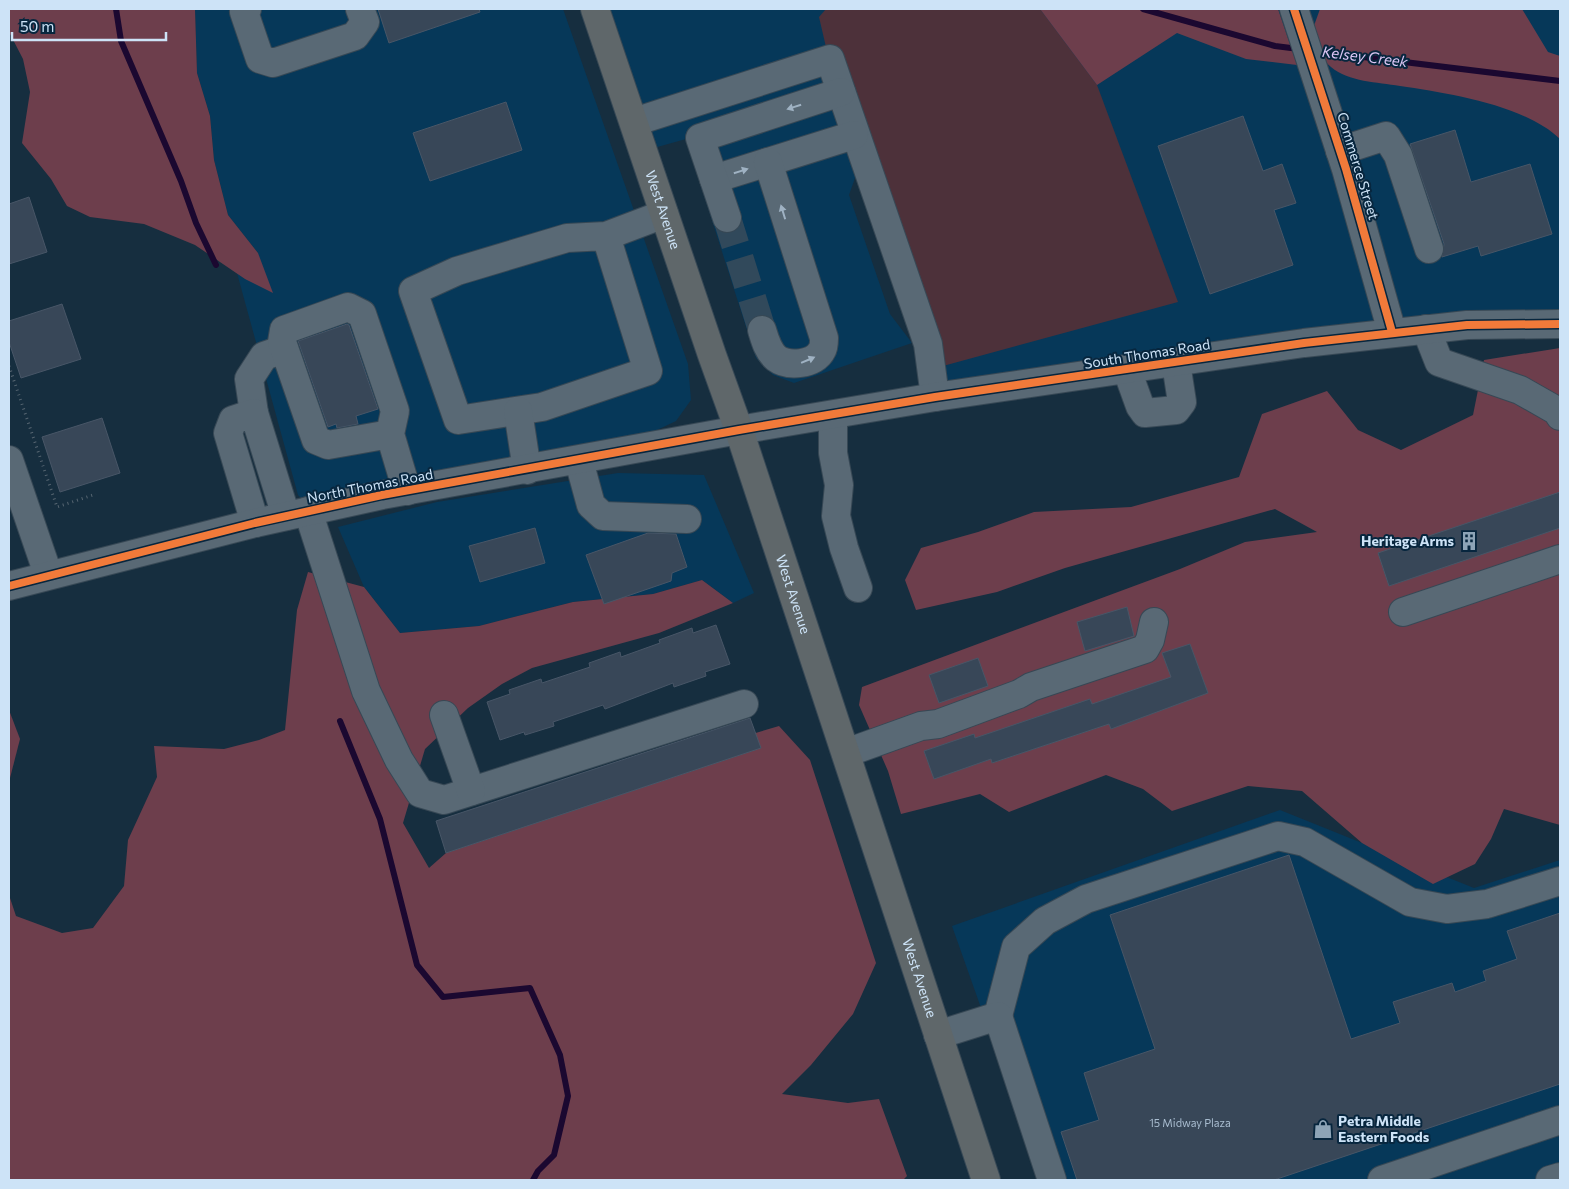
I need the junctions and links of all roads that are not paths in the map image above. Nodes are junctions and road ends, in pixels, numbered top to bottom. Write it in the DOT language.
graph roads {
  1 [pos="247,9"];
  2 [pos="360,9"];
  3 [pos="595,9"];
  4 [pos="1298,20"];
  5 [pos="841,92"];
  6 [pos="634,122"];
  7 [pos="854,135"];
  8 [pos="1340,151"];
  9 [pos="768,162"];
  10 [pos="714,179"];
  11 [pos="664,214"];
  12 [pos="726,218"];
  13 [pos="606,236"];
  14 [pos="1428,249"];
  15 [pos="1560,324"];
  16 [pos="1426,329"];
  17 [pos="762,330"];
  18 [pos="1392,332"];
  19 [pos="284,349"];
  20 [pos="1176,363"];
  21 [pos="1128,370"];
  22 [pos="935,398"];
  23 [pos="518,411"];
  24 [pos="254,413"];
  25 [pos="833,415"];
  26 [pos="1560,416"];
  27 [pos="739,430"];
  28 [pos="390,434"];
  29 [pos="9,460"];
  30 [pos="578,460"];
  31 [pos="527,470"];
  32 [pos="407,491"];
  33 [pos="297,514"];
  34 [pos="687,519"];
  35 [pos="255,523"];
  36 [pos="1560,559"];
  37 [pos="48,574"];
  38 [pos="9,586"];
  39 [pos="858,588"];
  40 [pos="1403,612"];
  41 [pos="1154,622"];
  42 [pos="744,704"];
  43 [pos="444,715"];
  44 [pos="846,754"];
  45 [pos="472,791"];
  46 [pos="1560,881"];
  47 [pos="998,1016"];
  48 [pos="938,1035"];
  49 [pos="1560,1120"];
  50 [pos="1560,1177"];
  51 [pos="986,1180"];
  52 [pos="1052,1180"];
  53 [pos="1382,1180"];
  54 [pos="1550,1180"];
  1 -- 2 [label="street"];
  3 -- 6 [label="main road, West Avenue"];
  4 -- 8 [label="street, Commerce Street"];
  5 -- 6 [label="street"];
  5 -- 7 [label="street"];
  5 -- 10 [label="street, one-way"];
  6 -- 11 [label="main road, West Avenue"];
  7 -- 9 [label="street"];
  7 -- 22 [label="street"];
  8 -- 14 [label="street"];
  8 -- 18 [label="street, Commerce Street"];
  10 -- 9 [label="street, one-way"];
  17 -- 9 [label="street, one-way"];
  10 -- 12 [label="street"];
  11 -- 13 [label="street"];
  11 -- 27 [label="main road, West Avenue"];
  13 -- 23 [label="street"];
  13 -- 23 [label="street"];
  15 -- 16 [label="street, South Thomas Road"];
  16 -- 18 [label="street, South Thomas Road"];
  16 -- 26 [label="street"];
  18 -- 20 [label="street, South Thomas Road"];
  19 -- 24 [label="street"];
  19 -- 28 [label="street"];
  19 -- 28 [label="street"];
  20 -- 21 [label="street, South Thomas Road"];
  20 -- 21 [label="street"];
  21 -- 22 [label="street, South Thomas Road"];
  22 -- 25 [label="street, South Thomas Road"];
  23 -- 31 [label="street"];
  24 -- 33 [label="street"];
  24 -- 35 [label="street"];
  25 -- 27 [label="street, South Thomas Road"];
  25 -- 39 [label="street"];
  27 -- 30 [label="street, North Thomas Road"];
  27 -- 44 [label="main road, West Avenue"];
  28 -- 32 [label="street"];
  29 -- 37 [label="street"];
  30 -- 31 [label="street, North Thomas Road"];
  30 -- 34 [label="street"];
  31 -- 32 [label="street, North Thomas Road"];
  32 -- 33 [label="street, North Thomas Road"];
  33 -- 35 [label="street, North Thomas Road"];
  33 -- 45 [label="street"];
  35 -- 37 [label="street, North Thomas Road"];
  36 -- 40 [label="street"];
  37 -- 38 [label="street, North Thomas Road"];
  41 -- 44 [label="street"];
  42 -- 45 [label="street"];
  43 -- 45 [label="street"];
  44 -- 48 [label="main road, West Avenue"];
  46 -- 47 [label="street"];
  47 -- 48 [label="street"];
  47 -- 52 [label="street"];
  48 -- 51 [label="main road, West Avenue"];
  49 -- 53 [label="street"];
  50 -- 54 [label="street"];
}
